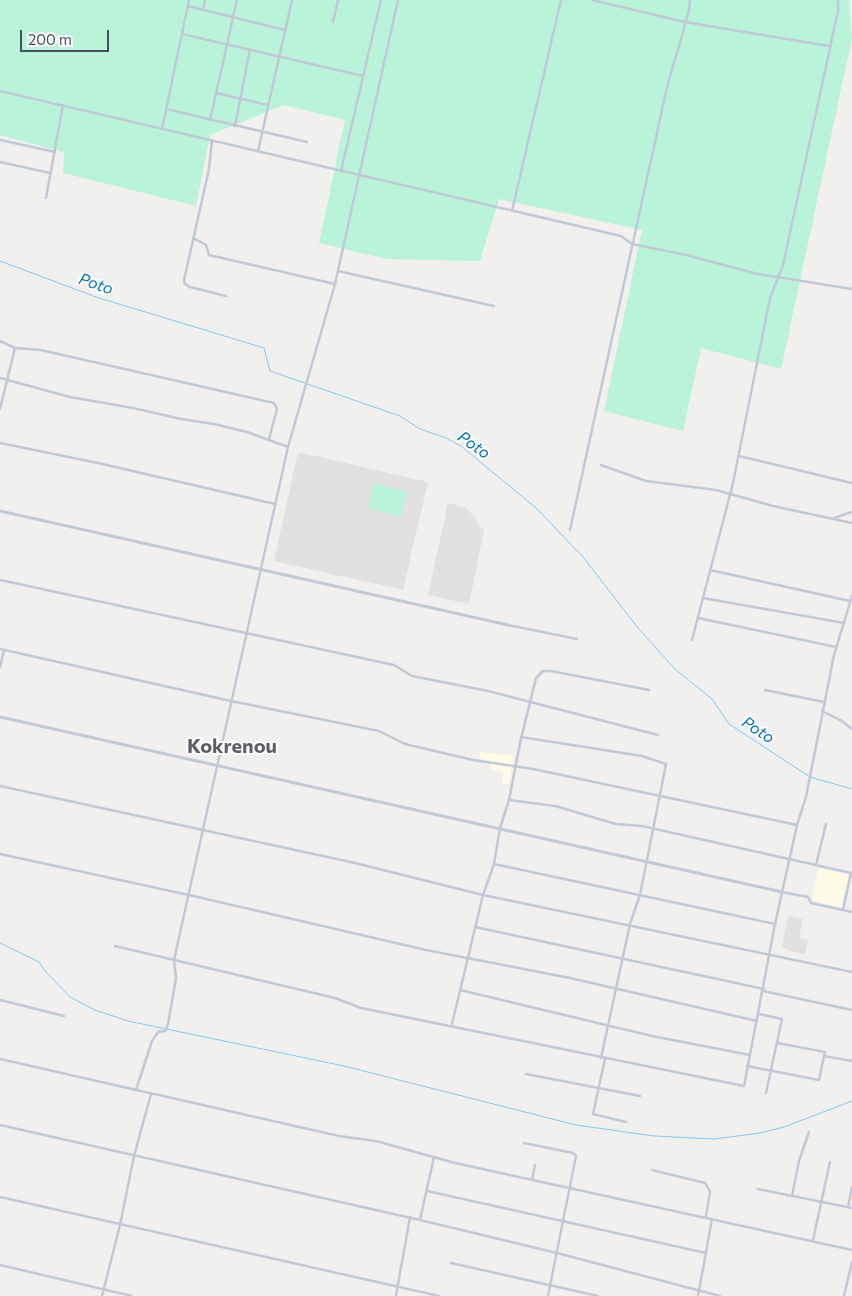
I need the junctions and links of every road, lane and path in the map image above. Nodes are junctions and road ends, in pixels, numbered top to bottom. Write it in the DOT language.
graph roads {
  1 [pos="189,0"];
  2 [pos="205,0"];
  3 [pos="237,0"];
  4 [pos="292,0"];
  5 [pos="338,0"];
  6 [pos="381,0"];
  7 [pos="398,0"];
  8 [pos="561,0"];
  9 [pos="592,0"];
  10 [pos="690,0"];
  11 [pos="838,0"];
  12 [pos="188,6"];
  13 [pos="203,10"];
  14 [pos="233,17"];
  15 [pos="333,22"];
  16 [pos="685,22"];
  17 [pos="285,30"];
  18 [pos="182,34"];
  19 [pos="227,44"];
  20 [pos="830,46"];
  21 [pos="250,49"];
  22 [pos="280,55"];
  23 [pos="364,76"];
  24 [pos="0,91"];
  25 [pos="216,93"];
  26 [pos="242,99"];
  27 [pos="63,105"];
  28 [pos="268,105"];
  29 [pos="166,109"];
  30 [pos="210,120"];
  31 [pos="235,126"];
  32 [pos="162,129"];
  33 [pos="262,133"];
  34 [pos="0,140"];
  35 [pos="212,140"];
  36 [pos="307,142"];
  37 [pos="258,151"];
  38 [pos="55,152"];
  39 [pos="0,162"];
  40 [pos="341,171"];
  41 [pos="50,173"];
  42 [pos="359,175"];
  43 [pos="46,198"];
  44 [pos="512,211"];
  45 [pos="192,238"];
  46 [pos="632,244"];
  47 [pos="338,271"];
  48 [pos="778,276"];
  49 [pos="335,284"];
  50 [pos="852,289"];
  51 [pos="226,296"];
  52 [pos="494,306"];
  53 [pos="0,341"];
  54 [pos="15,348"];
  55 [pos="0,378"];
  56 [pos="7,381"];
  57 [pos="0,409"];
  58 [pos="269,439"];
  59 [pos="0,443"];
  60 [pos="288,447"];
  61 [pos="738,456"];
  62 [pos="601,465"];
  63 [pos="852,483"];
  64 [pos="730,493"];
  65 [pos="275,504"];
  66 [pos="0,511"];
  67 [pos="852,512"];
  68 [pos="834,518"];
  69 [pos="852,523"];
  70 [pos="570,530"];
  71 [pos="261,569"];
  72 [pos="710,570"];
  73 [pos="0,580"];
  74 [pos="852,596"];
  75 [pos="703,598"];
  76 [pos="850,601"];
  77 [pos="698,618"];
  78 [pos="844,623"];
  79 [pos="508,625"];
  80 [pos="247,635"];
  81 [pos="577,639"];
  82 [pos="692,640"];
  83 [pos="836,647"];
  84 [pos="2,649"];
  85 [pos="0,667"];
  86 [pos="649,690"];
  87 [pos="765,690"];
  88 [pos="231,701"];
  89 [pos="824,702"];
  90 [pos="531,704"];
  91 [pos="822,710"];
  92 [pos="0,717"];
  93 [pos="852,729"];
  94 [pos="658,735"];
  95 [pos="522,737"];
  96 [pos="218,766"];
  97 [pos="515,768"];
  98 [pos="0,786"];
  99 [pos="660,795"];
  100 [pos="509,800"];
  101 [pos="826,824"];
  102 [pos="797,825"];
  103 [pos="500,828"];
  104 [pos="652,828"];
  105 [pos="202,832"];
  106 [pos="0,854"];
  107 [pos="790,859"];
  108 [pos="646,862"];
  109 [pos="494,864"];
  110 [pos="816,865"];
  111 [pos="852,872"];
  112 [pos="782,892"];
  113 [pos="189,895"];
  114 [pos="483,895"];
  115 [pos="640,895"];
  116 [pos="843,910"];
  117 [pos="852,912"];
  118 [pos="630,924"];
  119 [pos="775,924"];
  120 [pos="475,927"];
  121 [pos="115,946"];
  122 [pos="769,953"];
  123 [pos="468,957"];
  124 [pos="622,959"];
  125 [pos="174,960"];
  126 [pos="852,972"];
  127 [pos="617,989"];
  128 [pos="460,990"];
  129 [pos="763,990"];
  130 [pos="0,1000"];
  131 [pos="852,1010"];
  132 [pos="759,1014"];
  133 [pos="64,1016"];
  134 [pos="757,1021"];
  135 [pos="452,1024"];
  136 [pos="609,1026"];
  137 [pos="777,1043"];
  138 [pos="750,1055"];
  139 [pos="824,1056"];
  140 [pos="603,1058"];
  141 [pos="0,1059"];
  142 [pos="852,1060"];
  143 [pos="748,1066"];
  144 [pos="771,1071"];
  145 [pos="526,1074"];
  146 [pos="598,1088"];
  147 [pos="136,1090"];
  148 [pos="766,1093"];
  149 [pos="151,1094"];
  150 [pos="640,1096"];
  151 [pos="626,1122"];
  152 [pos="0,1126"];
  153 [pos="809,1132"];
  154 [pos="524,1143"];
  155 [pos="134,1156"];
  156 [pos="434,1157"];
  157 [pos="830,1162"];
  158 [pos="535,1165"];
  159 [pos="652,1170"];
  160 [pos="532,1180"];
  161 [pos="852,1187"];
  162 [pos="569,1188"];
  163 [pos="758,1189"];
  164 [pos="428,1191"];
  165 [pos="792,1196"];
  166 [pos="0,1197"];
  167 [pos="821,1202"];
  168 [pos="848,1207"];
  169 [pos="852,1208"];
  170 [pos="410,1217"];
  171 [pos="706,1217"];
  172 [pos="712,1218"];
  173 [pos="420,1220"];
  174 [pos="562,1221"];
  175 [pos="120,1225"];
  176 [pos="813,1240"];
  177 [pos="852,1250"];
  178 [pos="556,1253"];
  179 [pos="706,1253"];
  180 [pos="852,1262"];
  181 [pos="451,1263"];
  182 [pos="0,1265"];
  183 [pos="398,1286"];
  184 [pos="549,1287"];
  185 [pos="105,1290"];
  186 [pos="700,1291"];
  187 [pos="102,1296"];
  188 [pos="132,1296"];
  189 [pos="396,1296"];
  190 [pos="439,1296"];
  191 [pos="548,1296"];
  192 [pos="598,1296"];
  193 [pos="698,1296"];
  194 [pos="720,1296"];
  195 [pos="844,1296"];
  1 -- 12 [label="street"];
  2 -- 13 [label="street"];
  3 -- 14 [label="street"];
  4 -- 17 [label="street"];
  5 -- 15 [label="street"];
  6 -- 23 [label="street"];
  7 -- 42 [label="street"];
  8 -- 44 [label="street"];
  9 -- 16 [label="street"];
  10 -- 16 [label="street"];
  11 -- 20 [label="street"];
  12 -- 13 [label="street"];
  12 -- 18 [label="street"];
  13 -- 14 [label="street"];
  14 -- 17 [label="street"];
  14 -- 19 [label="street"];
  16 -- 20 [label="street"];
  16 -- 46 [label="street"];
  17 -- 22 [label="street"];
  18 -- 19 [label="street"];
  18 -- 29 [label="street"];
  19 -- 21 [label="street"];
  19 -- 25 [label="street"];
  20 -- 48 [label="street"];
  21 -- 22 [label="street"];
  21 -- 26 [label="street"];
  22 -- 23 [label="street"];
  22 -- 28 [label="street"];
  23 -- 40 [label="street"];
  24 -- 27 [label="street"];
  25 -- 26 [label="street"];
  25 -- 30 [label="street"];
  26 -- 28 [label="street"];
  26 -- 31 [label="street"];
  27 -- 32 [label="street"];
  27 -- 38 [label="street"];
  28 -- 33 [label="street"];
  29 -- 30 [label="street"];
  29 -- 32 [label="street"];
  30 -- 31 [label="street"];
  31 -- 33 [label="street"];
  32 -- 35 [label="street"];
  33 -- 36 [label="street"];
  33 -- 37 [label="street"];
  34 -- 38 [label="street"];
  35 -- 37 [label="street"];
  35 -- 45 [label="street"];
  37 -- 40 [label="street"];
  38 -- 41 [label="street"];
  39 -- 41 [label="street"];
  40 -- 42 [label="street"];
  41 -- 43 [label="street"];
  42 -- 44 [label="street"];
  42 -- 47 [label="street"];
  44 -- 46 [label="street"];
  45 -- 49 [label="street"];
  45 -- 51 [label="street"];
  46 -- 48 [label="street"];
  46 -- 70 [label="street"];
  47 -- 49 [label="street"];
  47 -- 52 [label="street"];
  48 -- 50 [label="street"];
  48 -- 61 [label="street"];
  49 -- 60 [label="street"];
  53 -- 54 [label="street"];
  54 -- 56 [label="street"];
  54 -- 58 [label="street"];
  55 -- 56 [label="street"];
  56 -- 57 [label="street"];
  56 -- 58 [label="street"];
  58 -- 60 [label="street"];
  59 -- 65 [label="street"];
  60 -- 65 [label="street"];
  61 -- 63 [label="street"];
  61 -- 64 [label="street"];
  62 -- 64 [label="street"];
  64 -- 68 [label="street"];
  64 -- 72 [label="street"];
  65 -- 71 [label="street"];
  66 -- 71 [label="street"];
  67 -- 68 [label="street"];
  68 -- 69 [label="street"];
  71 -- 79 [label="street"];
  71 -- 80 [label="street"];
  72 -- 75 [label="street"];
  72 -- 76 [label="street"];
  73 -- 80 [label="street"];
  74 -- 76 [label="street"];
  75 -- 77 [label="street"];
  75 -- 78 [label="street"];
  76 -- 78 [label="street"];
  77 -- 82 [label="street"];
  77 -- 83 [label="street"];
  78 -- 83 [label="street"];
  79 -- 81 [label="street"];
  80 -- 88 [label="street"];
  80 -- 90 [label="street"];
  83 -- 89 [label="street"];
  84 -- 85 [label="street"];
  84 -- 88 [label="street"];
  86 -- 90 [label="street"];
  87 -- 89 [label="street"];
  88 -- 96 [label="street"];
  88 -- 97 [label="street"];
  89 -- 91 [label="street"];
  90 -- 94 [label="street"];
  90 -- 95 [label="street"];
  91 -- 93 [label="street"];
  91 -- 102 [label="street"];
  92 -- 96 [label="street"];
  95 -- 97 [label="street"];
  95 -- 99 [label="street"];
  96 -- 103 [label="street"];
  96 -- 105 [label="street"];
  97 -- 99 [label="street"];
  97 -- 100 [label="street"];
  98 -- 105 [label="street"];
  99 -- 102 [label="street"];
  99 -- 104 [label="street"];
  100 -- 103 [label="street"];
  100 -- 104 [label="street"];
  101 -- 110 [label="street"];
  102 -- 107 [label="street"];
  103 -- 108 [label="street"];
  103 -- 109 [label="street"];
  104 -- 107 [label="street"];
  104 -- 108 [label="street"];
  105 -- 113 [label="street"];
  105 -- 114 [label="street"];
  106 -- 113 [label="street"];
  107 -- 110 [label="street"];
  107 -- 112 [label="street"];
  108 -- 112 [label="street"];
  108 -- 115 [label="street"];
  109 -- 114 [label="street"];
  109 -- 115 [label="street"];
  110 -- 111 [label="street"];
  111 -- 116 [label="street"];
  112 -- 116 [label="street"];
  112 -- 119 [label="street"];
  113 -- 123 [label="street"];
  113 -- 125 [label="street"];
  114 -- 118 [label="street"];
  114 -- 120 [label="street"];
  115 -- 118 [label="street"];
  115 -- 119 [label="street"];
  116 -- 117 [label="street"];
  118 -- 122 [label="street"];
  118 -- 124 [label="street"];
  119 -- 122 [label="street"];
  120 -- 123 [label="street"];
  120 -- 124 [label="street"];
  121 -- 125 [label="street"];
  122 -- 126 [label="street"];
  122 -- 129 [label="street"];
  123 -- 127 [label="street"];
  123 -- 128 [label="street"];
  124 -- 127 [label="street"];
  124 -- 129 [label="street"];
  125 -- 135 [label="street"];
  125 -- 147 [label="street"];
  127 -- 134 [label="street"];
  127 -- 136 [label="street"];
  128 -- 135 [label="street"];
  128 -- 136 [label="street"];
  129 -- 131 [label="street"];
  129 -- 132 [label="street"];
  130 -- 133 [label="street"];
  132 -- 134 [label="street"];
  132 -- 137 [label="street"];
  134 -- 138 [label="street"];
  135 -- 140 [label="street"];
  136 -- 138 [label="street"];
  136 -- 140 [label="street"];
  137 -- 139 [label="street"];
  137 -- 144 [label="street"];
  138 -- 143 [label="street"];
  139 -- 142 [label="street"];
  139 -- 144 [label="street"];
  140 -- 143 [label="street"];
  140 -- 146 [label="street"];
  141 -- 147 [label="street"];
  143 -- 144 [label="street"];
  144 -- 148 [label="street"];
  145 -- 146 [label="street"];
  146 -- 150 [label="street"];
  146 -- 151 [label="street"];
  147 -- 149 [label="street"];
  149 -- 155 [label="street"];
  149 -- 156 [label="street"];
  152 -- 155 [label="street"];
  153 -- 165 [label="street"];
  154 -- 162 [label="street"];
  155 -- 170 [label="street"];
  155 -- 175 [label="street"];
  156 -- 160 [label="street"];
  156 -- 164 [label="street"];
  157 -- 167 [label="street"];
  158 -- 160 [label="street"];
  159 -- 171 [label="street"];
  160 -- 162 [label="street"];
  161 -- 168 [label="street"];
  162 -- 171 [label="street"];
  162 -- 174 [label="street"];
  163 -- 165 [label="street"];
  164 -- 173 [label="street"];
  164 -- 174 [label="street"];
  165 -- 167 [label="street"];
  166 -- 175 [label="street"];
  167 -- 168 [label="street"];
  167 -- 176 [label="street"];
  168 -- 169 [label="street"];
  170 -- 173 [label="street"];
  170 -- 183 [label="street"];
  171 -- 172 [label="street"];
  172 -- 176 [label="street"];
  172 -- 179 [label="street"];
  173 -- 178 [label="street"];
  174 -- 178 [label="street"];
  174 -- 179 [label="street"];
  175 -- 183 [label="street"];
  175 -- 185 [label="street"];
  176 -- 177 [label="street"];
  178 -- 184 [label="street"];
  178 -- 186 [label="street"];
  179 -- 186 [label="street"];
  180 -- 195 [label="street"];
  181 -- 184 [label="street"];
  182 -- 185 [label="street"];
  183 -- 189 [label="street"];
  183 -- 190 [label="street"];
  184 -- 191 [label="street"];
  184 -- 192 [label="street"];
  185 -- 187 [label="street"];
  185 -- 188 [label="street"];
  186 -- 193 [label="street"];
  186 -- 194 [label="street"];
}
